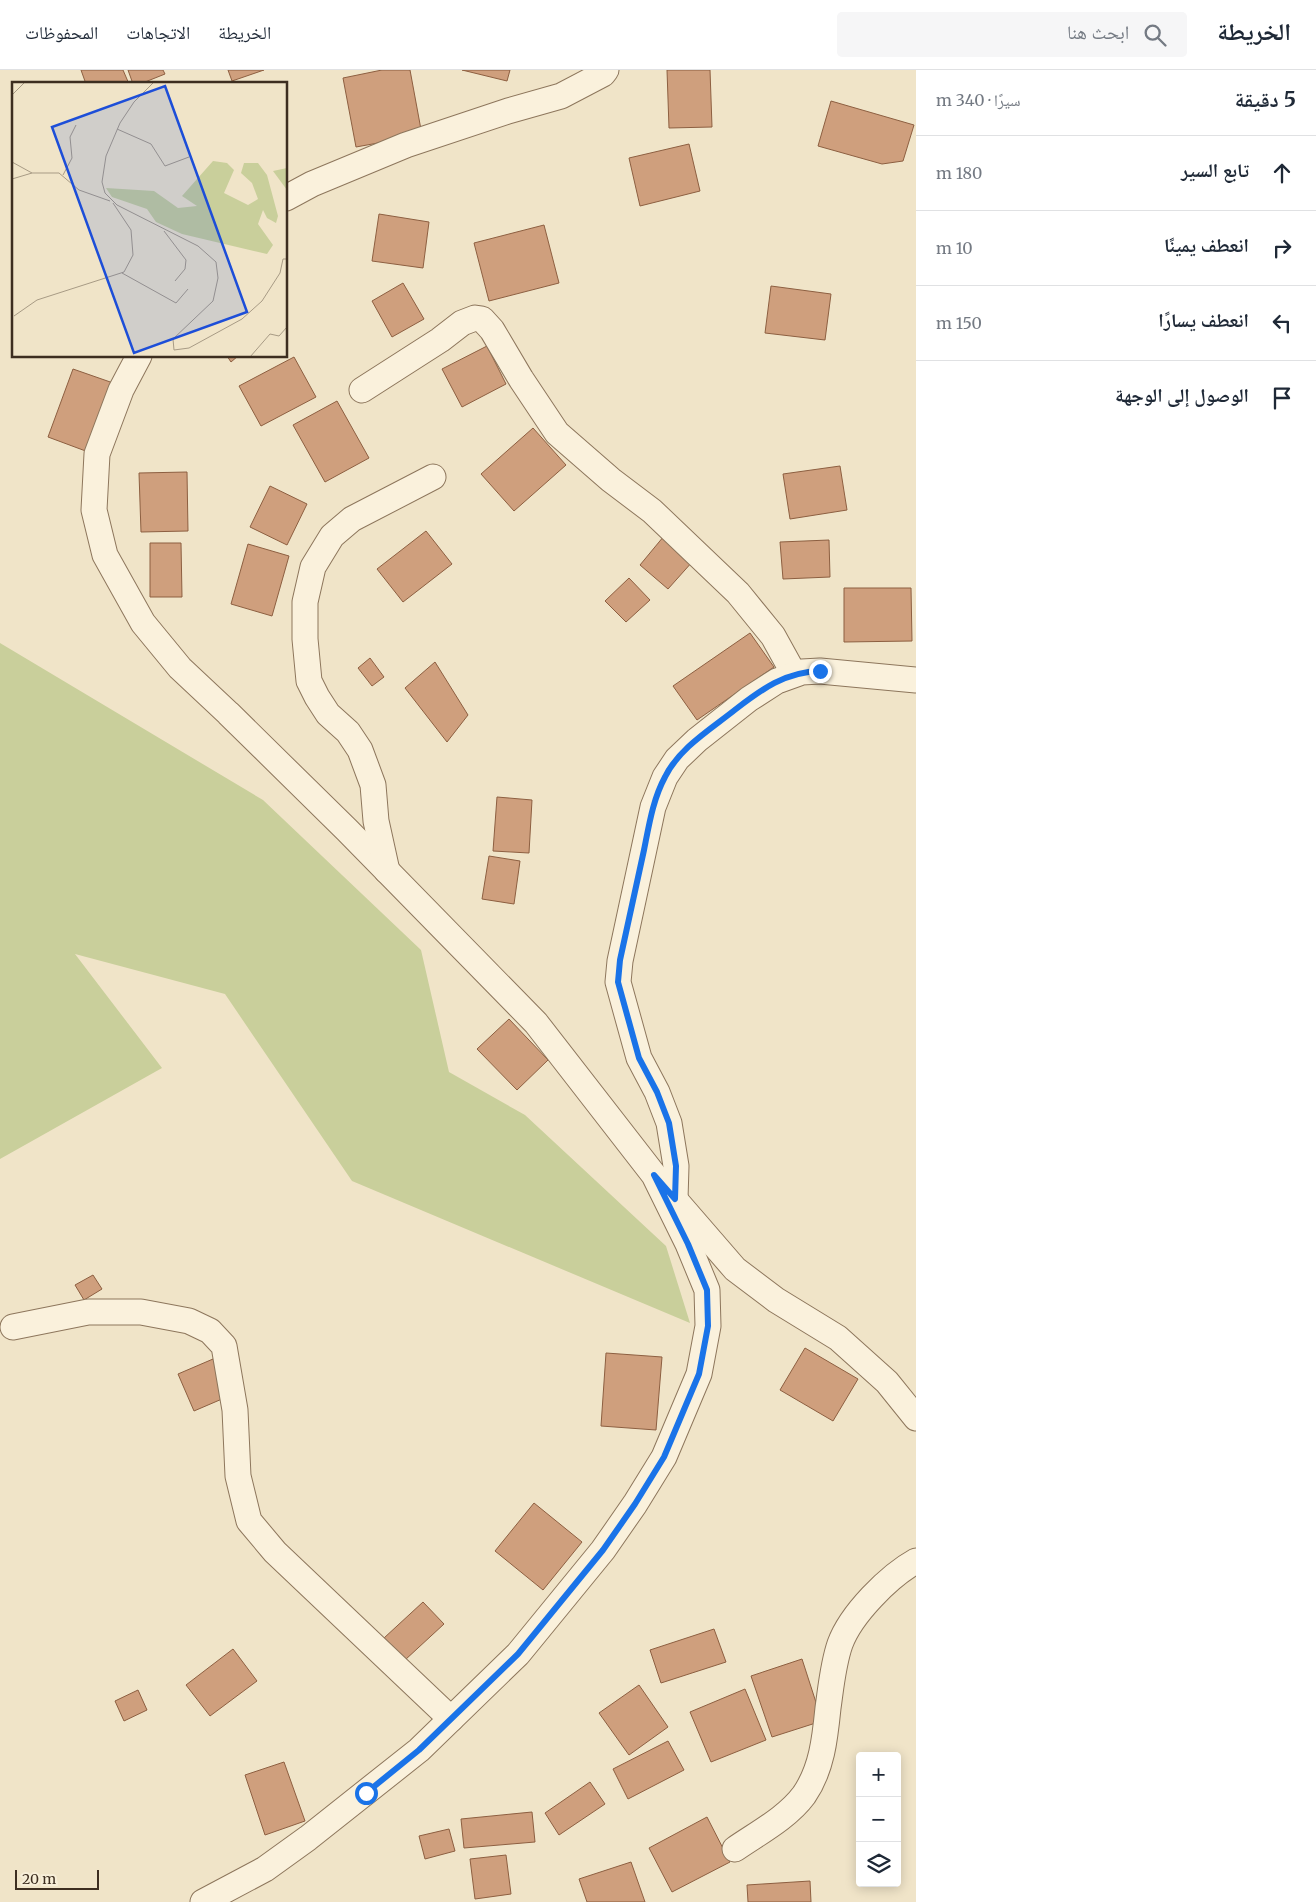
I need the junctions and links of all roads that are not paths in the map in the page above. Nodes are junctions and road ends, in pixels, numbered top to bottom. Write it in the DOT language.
graph roads {
  1 [pos="606,70"];
  2 [pos="288,197"];
  3 [pos="138,358"];
  4 [pos="362,390"];
  5 [pos="433,477"];
  6 [pos="794,674"];
  7 [pos="916,680"];
  8 [pos="387,871"];
  9 [pos="654,1175"];
  10 [pos="675,1199"];
  11 [pos="13,1327"];
  12 [pos="916,1418"];
  13 [pos="916,1561"];
  14 [pos="450,1719"];
  15 [pos="735,1849"];
  16 [pos="203,1902"];
  1 -- 2 [label="street"];
  3 -- 8 [label="street"];
  4 -- 6 [label="street"];
  5 -- 8 [label="street"];
  6 -- 7 [label="street"];
  6 -- 10 [label="street"];
  8 -- 9 [label="street"];
  9 -- 10 [label="street"];
  9 -- 14 [label="street"];
  10 -- 12 [label="street"];
  11 -- 14 [label="street"];
  13 -- 15 [label="street"];
  14 -- 16 [label="street"];
}
